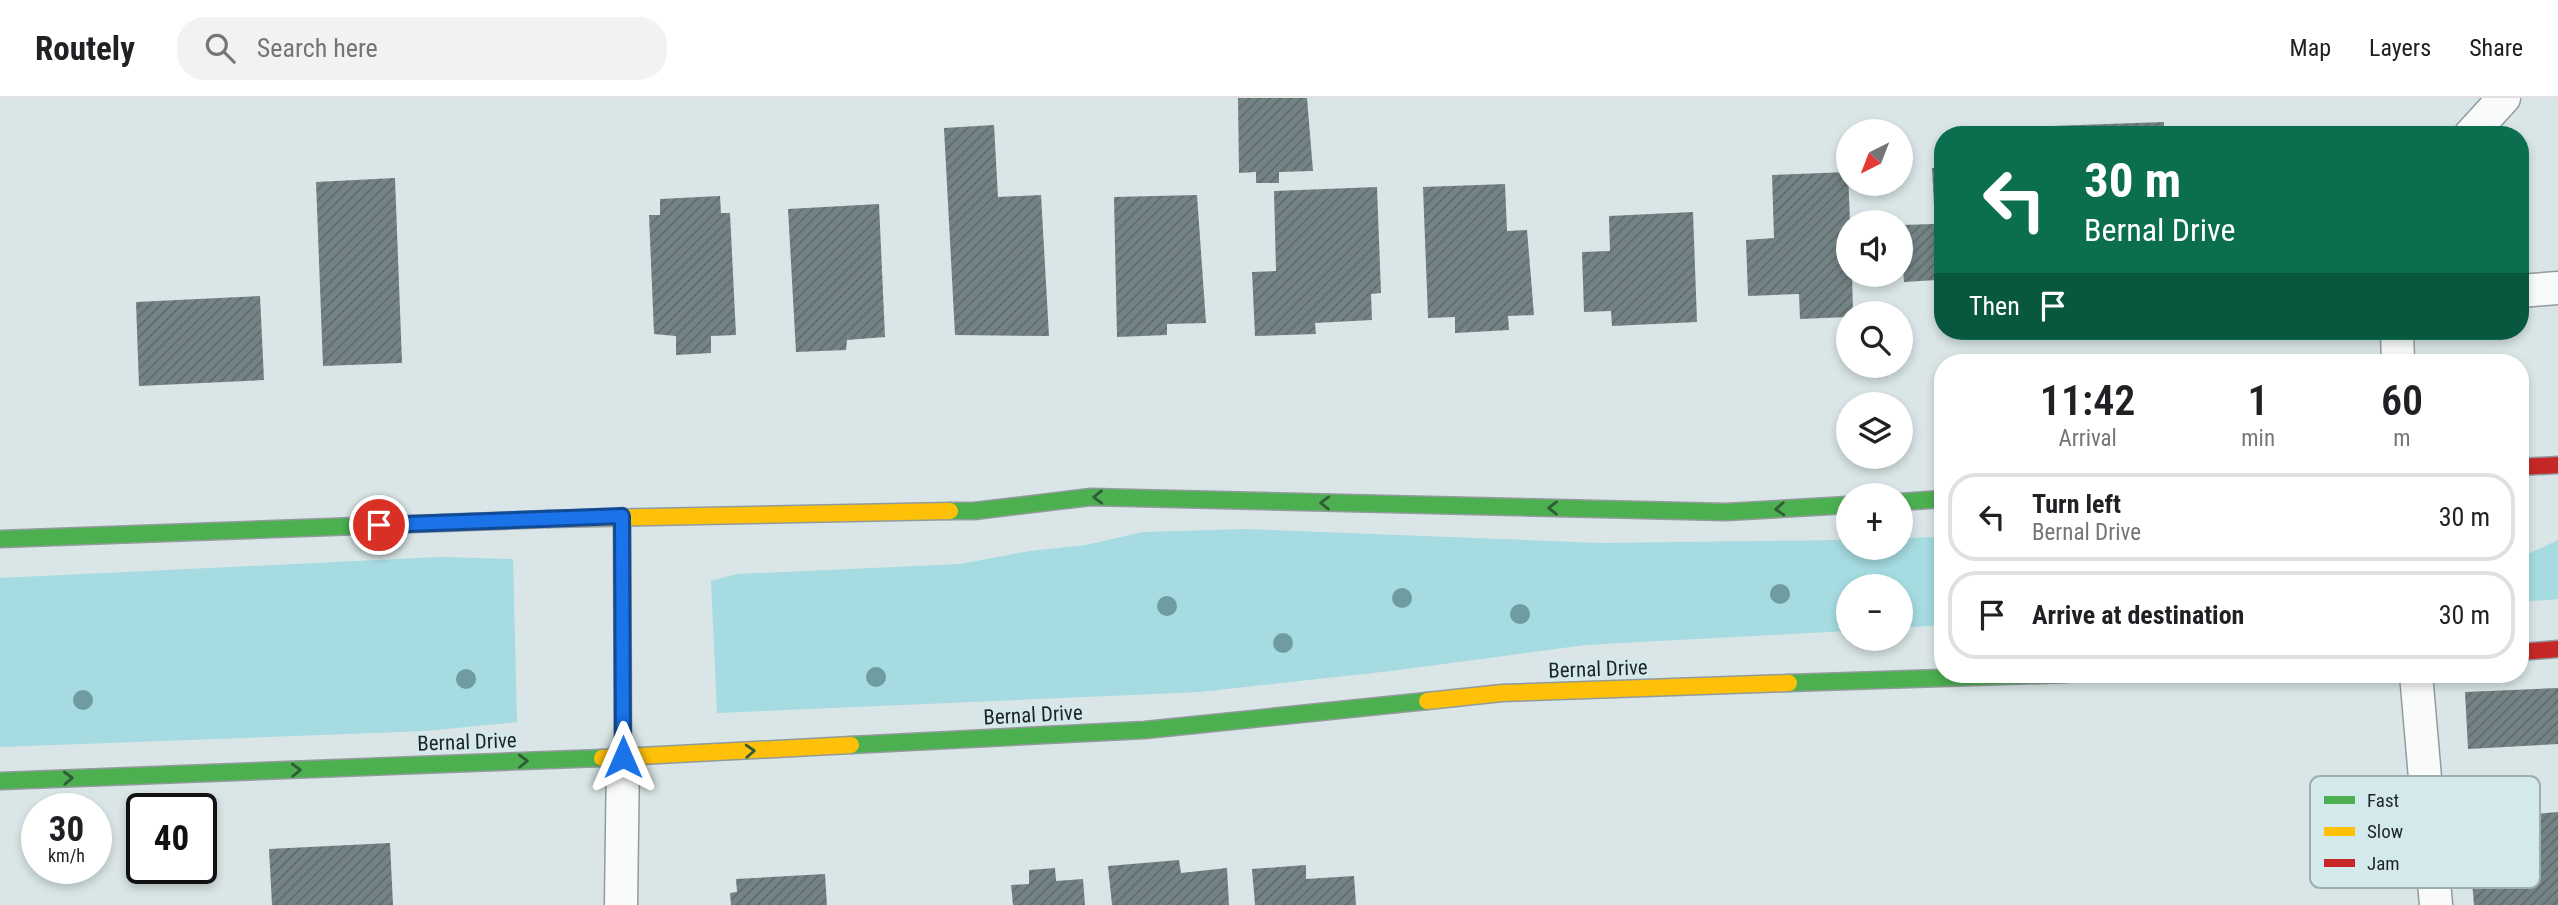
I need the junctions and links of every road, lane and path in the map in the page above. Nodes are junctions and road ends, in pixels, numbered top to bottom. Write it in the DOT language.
graph roads {
  1 [pos="2504,98"];
  2 [pos="2478,126"];
  3 [pos="2558,288"];
  4 [pos="2529,290"];
  5 [pos="2558,465"];
  6 [pos="2529,467"];
  7 [pos="1934,500"];
  8 [pos="1913,501"];
  9 [pos="1836,506"];
  10 [pos="622,516"];
  11 [pos="0,538"];
  12 [pos="2558,649"];
  13 [pos="2529,651"];
  14 [pos="1934,678"];
  15 [pos="2417,683"];
  16 [pos="623,757"];
  17 [pos="2425,776"];
  18 [pos="0,781"];
  19 [pos="621,905"];
  1 -- 2 [label="lane"];
  3 -- 4 [label="lane"];
  5 -- 6 [label="street"];
  7 -- 8 [label="street"];
  9 -- 10 [label="street, one-way"];
  10 -- 11 [label="street"];
  10 -- 16 [label="street"];
  12 -- 13 [label="street"];
  16 -- 14 [label="street, Bernal Drive, one-way"];
  15 -- 17 [label="lane"];
  18 -- 16 [label="street, Bernal Drive, one-way"];
  16 -- 19 [label="lane"];
}
